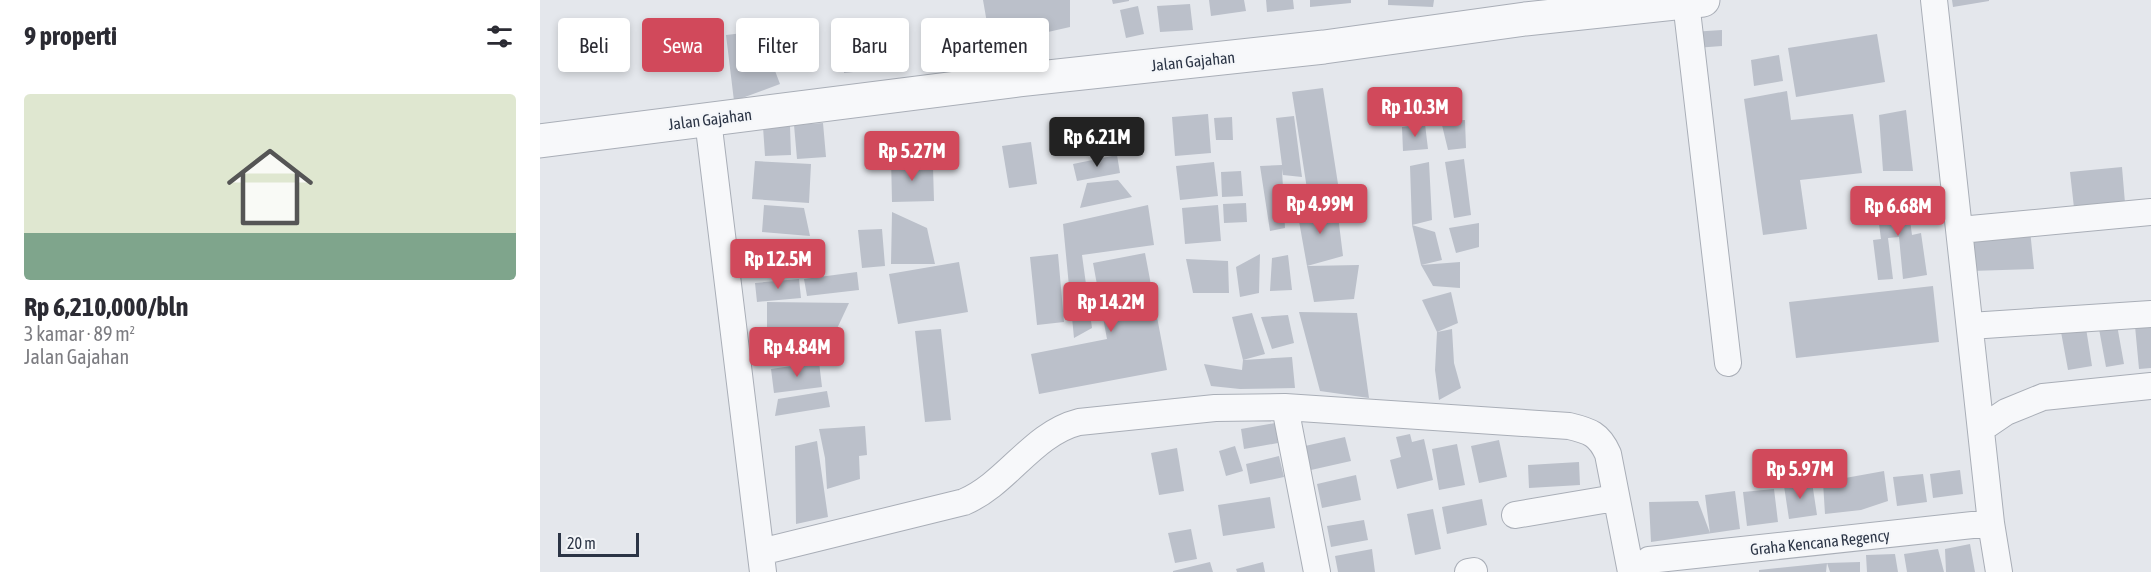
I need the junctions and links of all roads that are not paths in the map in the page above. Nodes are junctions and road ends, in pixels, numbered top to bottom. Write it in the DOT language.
graph roads {
  1 [pos="1934,0"];
  2 [pos="1695,1"];
  3 [pos="1524,9"];
  4 [pos="708,120"];
  5 [pos="540,141"];
  6 [pos="2151,212"];
  7 [pos="1960,230"];
  8 [pos="2151,314"];
  9 [pos="1970,326"];
  10 [pos="1728,363"];
  11 [pos="2151,386"];
  12 [pos="1285,407"];
  13 [pos="1982,429"];
  14 [pos="1615,498"];
  15 [pos="1515,515"];
  16 [pos="1991,524"];
  17 [pos="762,562"];
  18 [pos="1640,566"];
  19 [pos="1317,572"];
  20 [pos="1999,572"];
  1 -- 7 [label="street"];
  2 -- 3 [label="street, Jalan Gajahan"];
  2 -- 10 [label="street"];
  3 -- 4 [label="street, Jalan Gajahan"];
  4 -- 5 [label="street, Jalan Gajahan"];
  4 -- 17 [label="street"];
  6 -- 7 [label="street"];
  7 -- 9 [label="street"];
  8 -- 9 [label="street"];
  9 -- 13 [label="street"];
  11 -- 13 [label="street"];
  12 -- 14 [label="street"];
  12 -- 17 [label="street"];
  12 -- 19 [label="street"];
  13 -- 16 [label="street"];
  14 -- 15 [label="street"];
  14 -- 18 [label="street"];
  16 -- 18 [label="street, Graha Kencana Regency"];
  16 -- 20 [label="street"];
}
